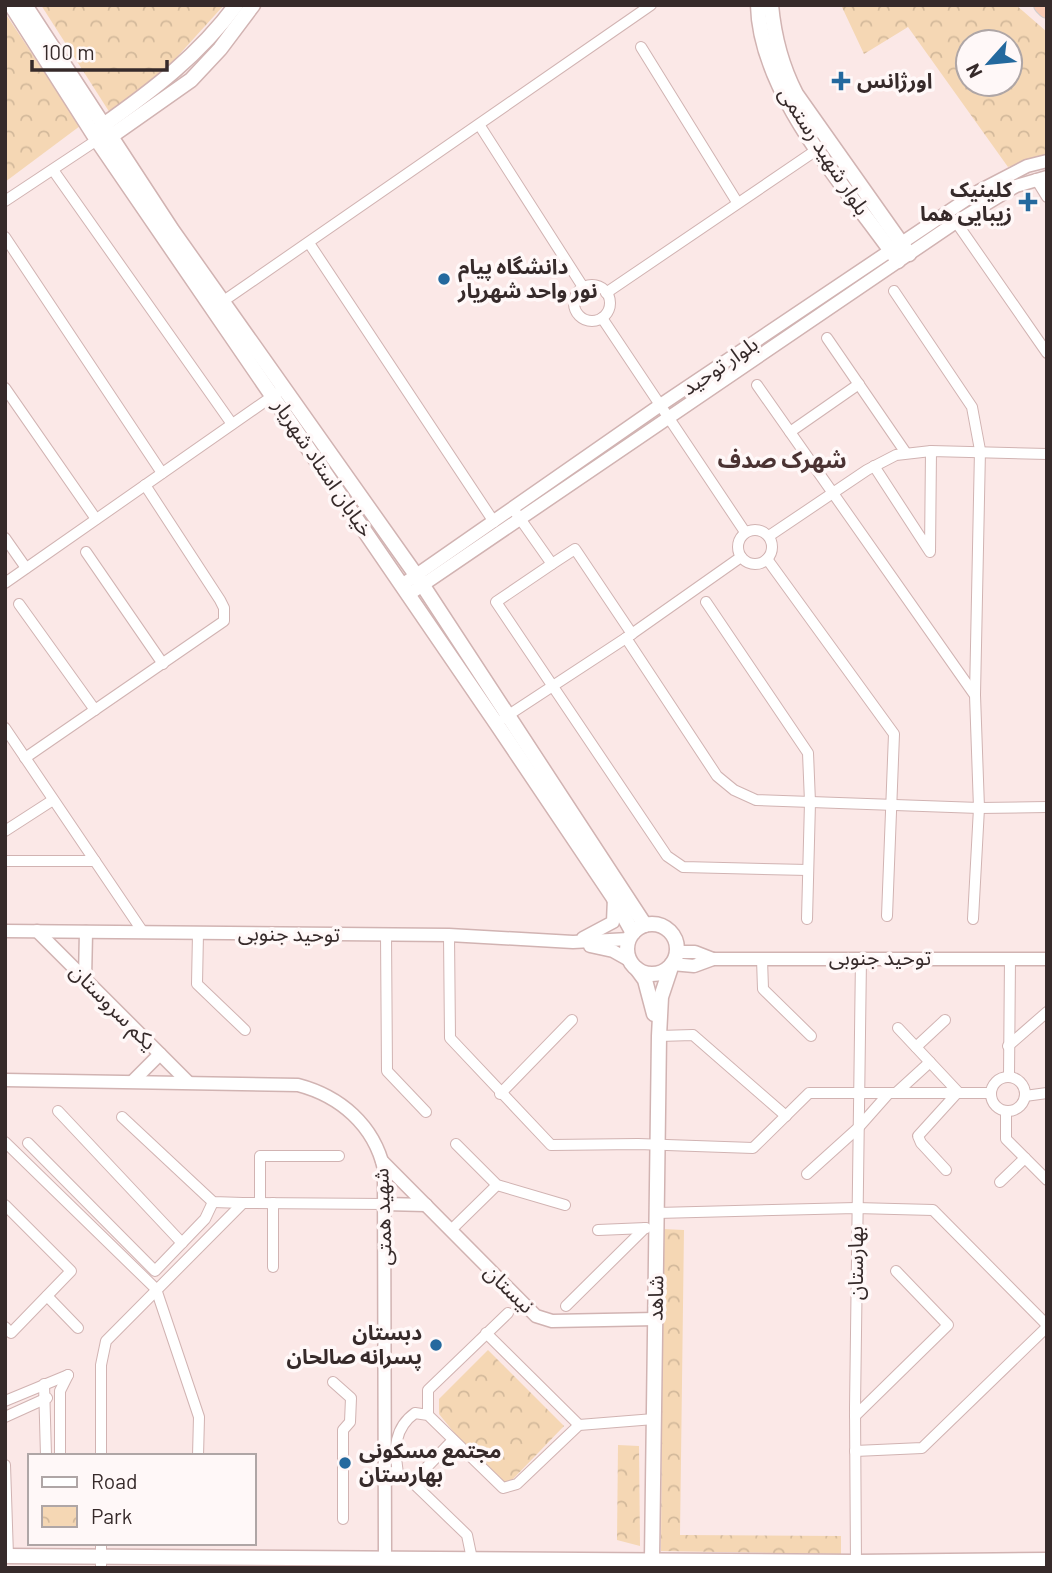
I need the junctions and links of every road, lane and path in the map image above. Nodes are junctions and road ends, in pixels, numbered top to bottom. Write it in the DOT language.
graph roads {
  1 [pos="11,5"];
  2 [pos="25,5"];
  3 [pos="236,5"];
  4 [pos="253,5"];
  5 [pos="651,5"];
  6 [pos="758,5"];
  7 [pos="771,5"];
  8 [pos="641,47"];
  9 [pos="480,126"];
  10 [pos="103,134"];
  11 [pos="818,149"];
  12 [pos="1047,161"];
  13 [pos="53,170"];
  14 [pos="1041,178"];
  15 [pos="1047,197"];
  16 [pos="5,201"];
  17 [pos="737,202"];
  18 [pos="956,222"];
  19 [pos="887,233"];
  20 [pos="5,237"];
  21 [pos="309,243"];
  22 [pos="900,252"];
  23 [pos="583,287"];
  24 [pos="894,291"];
  25 [pos="606,293"];
  26 [pos="222,302"];
  27 [pos="602,318"];
  28 [pos="827,338"];
  29 [pos="1047,353"];
  30 [pos="859,384"];
  31 [pos="757,385"];
  32 [pos="5,388"];
  33 [pos="278,392"];
  34 [pos="659,406"];
  35 [pos="668,420"];
  36 [pos="232,424"];
  37 [pos="790,432"];
  38 [pos="980,450"];
  39 [pos="932,451"];
  40 [pos="906,453"];
  41 [pos="1047,454"];
  42 [pos="874,466"];
  43 [pos="162,473"];
  44 [pos="145,485"];
  45 [pos="834,494"];
  46 [pos="517,514"];
  47 [pos="96,519"];
  48 [pos="494,522"];
  49 [pos="745,532"];
  50 [pos="769,536"];
  51 [pos="5,538"];
  52 [pos="86,552"];
  53 [pos="741,557"];
  54 [pos="767,559"];
  55 [pos="552,565"];
  56 [pos="26,568"];
  57 [pos="419,580"];
  58 [pos="5,583"];
  59 [pos="405,590"];
  60 [pos="706,602"];
  61 [pos="19,604"];
  62 [pos="629,636"];
  63 [pos="163,664"];
  64 [pos="552,688"];
  65 [pos="975,695"];
  66 [pos="497,699"];
  67 [pos="484,708"];
  68 [pos="95,710"];
  69 [pos="509,714"];
  70 [pos="496,723"];
  71 [pos="5,729"];
  72 [pos="522,734"];
  73 [pos="505,738"];
  74 [pos="25,758"];
  75 [pos="53,800"];
  76 [pos="810,802"];
  77 [pos="891,806"];
  78 [pos="1047,807"];
  79 [pos="979,808"];
  80 [pos="5,831"];
  81 [pos="5,861"];
  82 [pos="95,861"];
  83 [pos="808,870"];
  84 [pos="613,897"];
  85 [pos="887,916"];
  86 [pos="807,919"];
  87 [pos="973,919"];
  88 [pos="5,931"];
  89 [pos="37,931"];
  90 [pos="86,932"];
  91 [pos="143,932"];
  92 [pos="636,932"];
  93 [pos="198,933"];
  94 [pos="386,934"];
  95 [pos="449,935"];
  96 [pos="573,942"];
  97 [pos="675,958"];
  98 [pos="861,958"];
  99 [pos="1010,958"];
  100 [pos="762,959"];
  101 [pos="1047,959"];
  102 [pos="633,964"];
  103 [pos="85,979"];
  104 [pos="1047,1012"];
  105 [pos="572,1020"];
  106 [pos="945,1020"];
  107 [pos="898,1028"];
  108 [pos="245,1030"];
  109 [pos="659,1036"];
  110 [pos="811,1036"];
  111 [pos="1008,1046"];
  112 [pos="916,1047"];
  113 [pos="160,1054"];
  114 [pos="930,1062"];
  115 [pos="1009,1076"];
  116 [pos="5,1080"];
  117 [pos="133,1081"];
  118 [pos="188,1082"];
  119 [pos="958,1092"];
  120 [pos="859,1093"];
  121 [pos="892,1093"];
  122 [pos="990,1093"];
  123 [pos="1047,1093"];
  124 [pos="500,1094"];
  125 [pos="1025,1096"];
  126 [pos="58,1111"];
  127 [pos="1006,1111"];
  128 [pos="426,1112"];
  129 [pos="786,1115"];
  130 [pos="122,1117"];
  131 [pos="858,1128"];
  132 [pos="5,1141"];
  133 [pos="28,1143"];
  134 [pos="456,1143"];
  135 [pos="658,1145"];
  136 [pos="340,1156"];
  137 [pos="1024,1158"];
  138 [pos="382,1160"];
  139 [pos="946,1170"];
  140 [pos="807,1174"];
  141 [pos="1047,1180"];
  142 [pos="1000,1182"];
  143 [pos="498,1185"];
  144 [pos="213,1202"];
  145 [pos="243,1203"];
  146 [pos="260,1203"];
  147 [pos="273,1203"];
  148 [pos="385,1204"];
  149 [pos="5,1205"];
  150 [pos="426,1205"];
  151 [pos="565,1205"];
  152 [pos="856,1208"];
  153 [pos="653,1223"];
  154 [pos="451,1230"];
  155 [pos="598,1230"];
  156 [pos="182,1243"];
  157 [pos="273,1267"];
  158 [pos="896,1271"];
  159 [pos="156,1289"];
  160 [pos="47,1296"];
  161 [pos="566,1306"];
  162 [pos="508,1313"];
  163 [pos="656,1319"];
  164 [pos="1047,1326"];
  165 [pos="5,1327"];
  166 [pos="78,1328"];
  167 [pos="486,1333"];
  168 [pos="333,1382"];
  169 [pos="44,1384"];
  170 [pos="60,1391"];
  171 [pos="45,1400"];
  172 [pos="5,1401"];
  173 [pos="428,1415"];
  174 [pos="855,1416"];
  175 [pos="5,1417"];
  176 [pos="654,1419"];
  177 [pos="579,1424"];
  178 [pos="453,1440"];
  179 [pos="855,1451"];
  180 [pos="46,1454"];
  181 [pos="60,1454"];
  182 [pos="101,1454"];
  183 [pos="198,1454"];
  184 [pos="5,1465"];
  185 [pos="392,1472"];
  186 [pos="418,1487"];
  187 [pos="343,1519"];
  188 [pos="7,1556"];
  189 [pos="101,1556"];
  190 [pos="472,1559"];
  191 [pos="652,1559"];
  192 [pos="1047,1560"];
  193 [pos="225,1562"];
  194 [pos="385,1563"];
  195 [pos="568,1563"];
  196 [pos="856,1565"];
  197 [pos="990,1565"];
  1 -- 10 [label="main road, خیابان استاد شهریار"];
  2 -- 10 [label="main road, خیابان استاد شهریار"];
  3 -- 10 [label="main road"];
  4 -- 10 [label="main road"];
  5 -- 9 [label="street"];
  6 -- 11 [label="main road, بلوار شهید رستمی"];
  7 -- 19 [label="main road, بلوار شهید رستمی"];
  8 -- 17 [label="street"];
  9 -- 21 [label="street"];
  9 -- 23 [label="street"];
  10 -- 13 [label="street"];
  10 -- 26 [label="main road, خیابان استاد شهریار"];
  10 -- 33 [label="main road, خیابان استاد شهریار"];
  11 -- 17 [label="street"];
  11 -- 19 [label="main road, بلوار شهید رستمی"];
  12 -- 22 [label="street, بلوار توحید"];
  13 -- 16 [label="street"];
  13 -- 36 [label="street"];
  14 -- 15 [label="street"];
  14 -- 18 [label="street, بلوار توحید"];
  17 -- 25 [label="street"];
  18 -- 22 [label="street, بلوار توحید"];
  18 -- 29 [label="street"];
  19 -- 22 [label="main road, بلوار شهید رستمی"];
  20 -- 43 [label="street"];
  21 -- 26 [label="street"];
  21 -- 48 [label="street"];
  22 -- 34 [label="street, بلوار توحید"];
  22 -- 35 [label="street, بلوار توحید"];
  23 -- 25 [label="street"];
  23 -- 27 [label="street"];
  24 -- 38 [label="street"];
  25 -- 27 [label="street"];
  26 -- 33 [label="main road, خیابان استاد شهریار"];
  27 -- 34 [label="street"];
  28 -- 30 [label="street"];
  30 -- 37 [label="street"];
  30 -- 40 [label="street"];
  31 -- 37 [label="street"];
  32 -- 47 [label="street"];
  33 -- 36 [label="street"];
  33 -- 57 [label="main road, خیابان استاد شهریار"];
  33 -- 59 [label="main road, خیابان استاد شهریار"];
  34 -- 35 [label="street"];
  34 -- 46 [label="street, بلوار توحید"];
  35 -- 46 [label="street, بلوار توحید"];
  35 -- 49 [label="street"];
  36 -- 43 [label="street"];
  37 -- 45 [label="street"];
  38 -- 39 [label="street"];
  38 -- 41 [label="street"];
  38 -- 65 [label="street"];
  39 -- 40 [label="street"];
  39 -- 42 [label="street"];
  40 -- 42 [label="street"];
  42 -- 45 [label="street"];
  43 -- 44 [label="street"];
  44 -- 47 [label="street"];
  44 -- 63 [label="street"];
  45 -- 50 [label="street"];
  45 -- 65 [label="street"];
  46 -- 48 [label="street, بلوار توحید"];
  46 -- 55 [label="street"];
  46 -- 57 [label="street, بلوار توحید"];
  47 -- 56 [label="street"];
  48 -- 57 [label="street, بلوار توحید"];
  49 -- 50 [label="street"];
  49 -- 53 [label="street"];
  50 -- 54 [label="street"];
  51 -- 56 [label="street"];
  52 -- 63 [label="street"];
  53 -- 54 [label="street"];
  53 -- 62 [label="street"];
  54 -- 77 [label="street"];
  55 -- 62 [label="street"];
  55 -- 64 [label="street"];
  56 -- 58 [label="street"];
  57 -- 59 [label="street, بلوار توحید"];
  57 -- 66 [label="main road, خیابان استاد شهریار"];
  59 -- 67 [label="main road, خیابان استاد شهریار"];
  60 -- 76 [label="street"];
  61 -- 68 [label="street"];
  62 -- 64 [label="street"];
  62 -- 76 [label="street"];
  63 -- 68 [label="street"];
  64 -- 69 [label="street"];
  64 -- 83 [label="street"];
  65 -- 79 [label="street"];
  66 -- 67 [label="main road"];
  66 -- 69 [label="main road, خیابان استاد شهریار"];
  67 -- 70 [label="main road, خیابان استاد شهریار"];
  68 -- 74 [label="street"];
  69 -- 70 [label="street"];
  69 -- 72 [label="main road, خیابان استاد شهریار"];
  70 -- 73 [label="main road, خیابان استاد شهریار"];
  71 -- 74 [label="street"];
  72 -- 73 [label="main road"];
  72 -- 92 [label="main road, خیابان استاد شهریار"];
  73 -- 84 [label="main road, خیابان استاد شهریار"];
  74 -- 75 [label="street"];
  75 -- 80 [label="street"];
  75 -- 82 [label="street"];
  76 -- 77 [label="street"];
  76 -- 83 [label="street"];
  77 -- 79 [label="street"];
  77 -- 85 [label="street"];
  78 -- 79 [label="street"];
  79 -- 87 [label="street"];
  81 -- 82 [label="street"];
  82 -- 91 [label="street"];
  83 -- 86 [label="street"];
  84 -- 92 [label="main road, خیابان استاد شهریار"];
  84 -- 96 [label="street"];
  88 -- 89 [label="street, توحید جنوبی"];
  89 -- 90 [label="street, توحید جنوبی"];
  89 -- 103 [label="street, یکم سروستان"];
  90 -- 91 [label="street, توحید جنوبی"];
  90 -- 103 [label="street"];
  91 -- 93 [label="street, توحید جنوبی"];
  92 -- 96 [label="street, توحید جنوبی"];
  92 -- 97 [label="main road"];
  92 -- 102 [label="main road"];
  93 -- 94 [label="street, توحید جنوبی"];
  93 -- 108 [label="street"];
  94 -- 95 [label="street, توحید جنوبی"];
  94 -- 128 [label="street"];
  95 -- 96 [label="street, توحید جنوبی"];
  95 -- 124 [label="street"];
  96 -- 102 [label="street, توحید جنوبی"];
  97 -- 100 [label="street, توحید جنوبی"];
  97 -- 102 [label="main road"];
  97 -- 109 [label="main road"];
  98 -- 99 [label="street, توحید جنوبی"];
  98 -- 100 [label="street, توحید جنوبی"];
  98 -- 120 [label="street, بهارستان"];
  99 -- 101 [label="street, توحید جنوبی"];
  99 -- 111 [label="street"];
  100 -- 110 [label="street"];
  102 -- 109 [label="main road"];
  103 -- 113 [label="street, یکم سروستان"];
  104 -- 111 [label="street"];
  105 -- 124 [label="street"];
  106 -- 112 [label="street"];
  107 -- 112 [label="street"];
  109 -- 129 [label="street"];
  109 -- 135 [label="main road, شاهد"];
  111 -- 115 [label="street"];
  112 -- 114 [label="street"];
  113 -- 117 [label="street"];
  113 -- 118 [label="street, یکم سروستان"];
  114 -- 119 [label="street"];
  114 -- 121 [label="street"];
  115 -- 122 [label="street"];
  115 -- 125 [label="street"];
  116 -- 117 [label="street, شهید همتی"];
  117 -- 118 [label="street, شهید همتی"];
  118 -- 138 [label="street, شهید همتی"];
  119 -- 121 [label="street"];
  119 -- 122 [label="street"];
  119 -- 139 [label="street"];
  120 -- 121 [label="street"];
  120 -- 129 [label="street"];
  120 -- 131 [label="street, بهارستان"];
  121 -- 131 [label="street"];
  122 -- 127 [label="street"];
  123 -- 125 [label="street"];
  124 -- 135 [label="street"];
  125 -- 127 [label="street"];
  126 -- 156 [label="street"];
  127 -- 137 [label="street"];
  129 -- 135 [label="street"];
  130 -- 144 [label="street"];
  131 -- 140 [label="street"];
  131 -- 152 [label="street, بهارستان"];
  132 -- 159 [label="street"];
  133 -- 156 [label="street"];
  134 -- 143 [label="street"];
  135 -- 153 [label="main road, شاهد"];
  136 -- 146 [label="street"];
  137 -- 141 [label="street"];
  137 -- 142 [label="street"];
  138 -- 148 [label="street, شهید همتی"];
  138 -- 150 [label="street, نيستان"];
  143 -- 151 [label="street"];
  143 -- 154 [label="street"];
  144 -- 145 [label="street"];
  144 -- 156 [label="street"];
  145 -- 146 [label="street"];
  145 -- 159 [label="street"];
  146 -- 147 [label="street"];
  147 -- 148 [label="street"];
  147 -- 157 [label="street"];
  148 -- 150 [label="street"];
  148 -- 185 [label="street, شهید همتی"];
  149 -- 160 [label="street"];
  150 -- 154 [label="street, نيستان"];
  152 -- 153 [label="street"];
  152 -- 164 [label="street"];
  152 -- 174 [label="street, بهارستان"];
  153 -- 155 [label="street"];
  153 -- 161 [label="street"];
  153 -- 163 [label="main road, شاهد"];
  154 -- 163 [label="street, نيستان"];
  158 -- 174 [label="street"];
  159 -- 182 [label="street"];
  159 -- 183 [label="street"];
  160 -- 165 [label="street"];
  160 -- 166 [label="street"];
  162 -- 167 [label="street"];
  163 -- 176 [label="main road, شاهد"];
  164 -- 179 [label="street"];
  167 -- 173 [label="street"];
  167 -- 177 [label="street"];
  168 -- 187 [label="street"];
  169 -- 170 [label="street"];
  169 -- 171 [label="street"];
  169 -- 172 [label="street"];
  170 -- 171 [label="street"];
  170 -- 181 [label="street"];
  171 -- 175 [label="street"];
  171 -- 180 [label="street"];
  173 -- 178 [label="street"];
  173 -- 185 [label="street"];
  174 -- 179 [label="street, بهارستان"];
  176 -- 177 [label="street"];
  176 -- 191 [label="main road, شاهد"];
  177 -- 178 [label="street"];
  178 -- 186 [label="street"];
  179 -- 196 [label="street, بهارستان"];
  184 -- 188 [label="street"];
  185 -- 186 [label="street"];
  185 -- 194 [label="street, شهید همتی"];
  186 -- 190 [label="street"];
  188 -- 189 [label="main road"];
  189 -- 193 [label="main road"];
  190 -- 194 [label="main road"];
  190 -- 195 [label="main road"];
  191 -- 195 [label="main road"];
  191 -- 196 [label="main road"];
  192 -- 197 [label="main road"];
  193 -- 194 [label="main road"];
  196 -- 197 [label="main road"];
}
